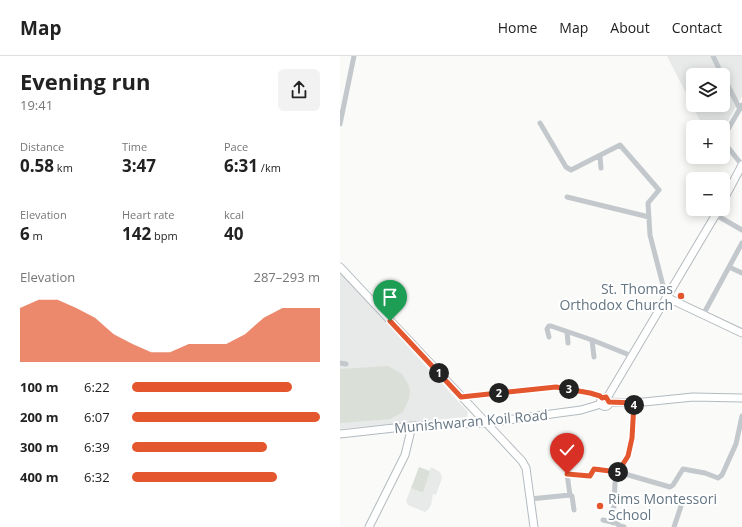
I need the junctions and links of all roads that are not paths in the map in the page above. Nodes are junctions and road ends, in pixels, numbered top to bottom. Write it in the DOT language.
graph roads {
  1 [pos="354,56"];
  2 [pos="713,56"];
  3 [pos="719,68"];
  4 [pos="730,88"];
  5 [pos="741,107"];
  6 [pos="540,123"];
  7 [pos="340,124"];
  8 [pos="730,127"];
  9 [pos="730,149"];
  10 [pos="600,156"];
  11 [pos="742,165"];
  12 [pos="601,168"];
  13 [pos="730,188"];
  14 [pos="567,197"];
  15 [pos="715,216"];
  16 [pos="723,216"];
  17 [pos="649,217"];
  18 [pos="742,230"];
  19 [pos="742,243"];
  20 [pos="340,267"];
  21 [pos="729,267"];
  22 [pos="742,273"];
  23 [pos="666,298"];
  24 [pos="703,315"];
  25 [pos="567,332"];
  26 [pos="742,333"];
  27 [pos="549,337"];
  28 [pos="592,340"];
  29 [pos="568,343"];
  30 [pos="632,356"];
  31 [pos="594,357"];
  32 [pos="461,397"];
  33 [pos="742,398"];
  34 [pos="605,400"];
  35 [pos="634,403"];
  36 [pos="742,416"];
  37 [pos="485,423"];
  38 [pos="412,426"];
  39 [pos="340,434"];
  40 [pos="740,438"];
  41 [pos="618,472"];
  42 [pos="570,495"];
  43 [pos="530,498"];
  44 [pos="682,503"];
  45 [pos="574,510"];
  46 [pos="603,520"];
  47 [pos="613,523"];
  48 [pos="369,527"];
  49 [pos="534,527"];
  50 [pos="621,527"];
  51 [pos="674,527"];
  1 -- 7 [label="street"];
  2 -- 3 [label="street"];
  4 -- 5 [label="street"];
  5 -- 8 [label="street"];
  6 -- 10 [label="street"];
  9 -- 11 [label="street"];
  10 -- 12 [label="street"];
  10 -- 17 [label="street"];
  11 -- 13 [label="street"];
  14 -- 17 [label="street"];
  15 -- 23 [label="street"];
  16 -- 18 [label="street"];
  17 -- 23 [label="street"];
  19 -- 21 [label="street"];
  20 -- 32 [label="street"];
  21 -- 22 [label="street"];
  21 -- 24 [label="street"];
  23 -- 24 [label="street"];
  23 -- 30 [label="street"];
  24 -- 26 [label="street"];
  25 -- 27 [label="street"];
  25 -- 28 [label="street"];
  25 -- 29 [label="street"];
  28 -- 30 [label="street"];
  28 -- 31 [label="street"];
  30 -- 34 [label="street"];
  32 -- 34 [label="street"];
  32 -- 37 [label="street"];
  33 -- 35 [label="street, Munishwaran Koil Road"];
  34 -- 35 [label="street, Munishwaran Koil Road"];
  34 -- 37 [label="street, Munishwaran Koil Road"];
  35 -- 41 [label="street"];
  36 -- 40 [label="street"];
  37 -- 38 [label="street, Munishwaran Koil Road"];
  37 -- 43 [label="street"];
  38 -- 39 [label="street, Munishwaran Koil Road"];
  38 -- 48 [label="street"];
  40 -- 41 [label="street"];
  41 -- 42 [label="street"];
  41 -- 47 [label="street"];
  42 -- 43 [label="street"];
  42 -- 45 [label="street"];
  43 -- 49 [label="street"];
  44 -- 51 [label="street"];
  46 -- 47 [label="street"];
  47 -- 50 [label="street"];
}
